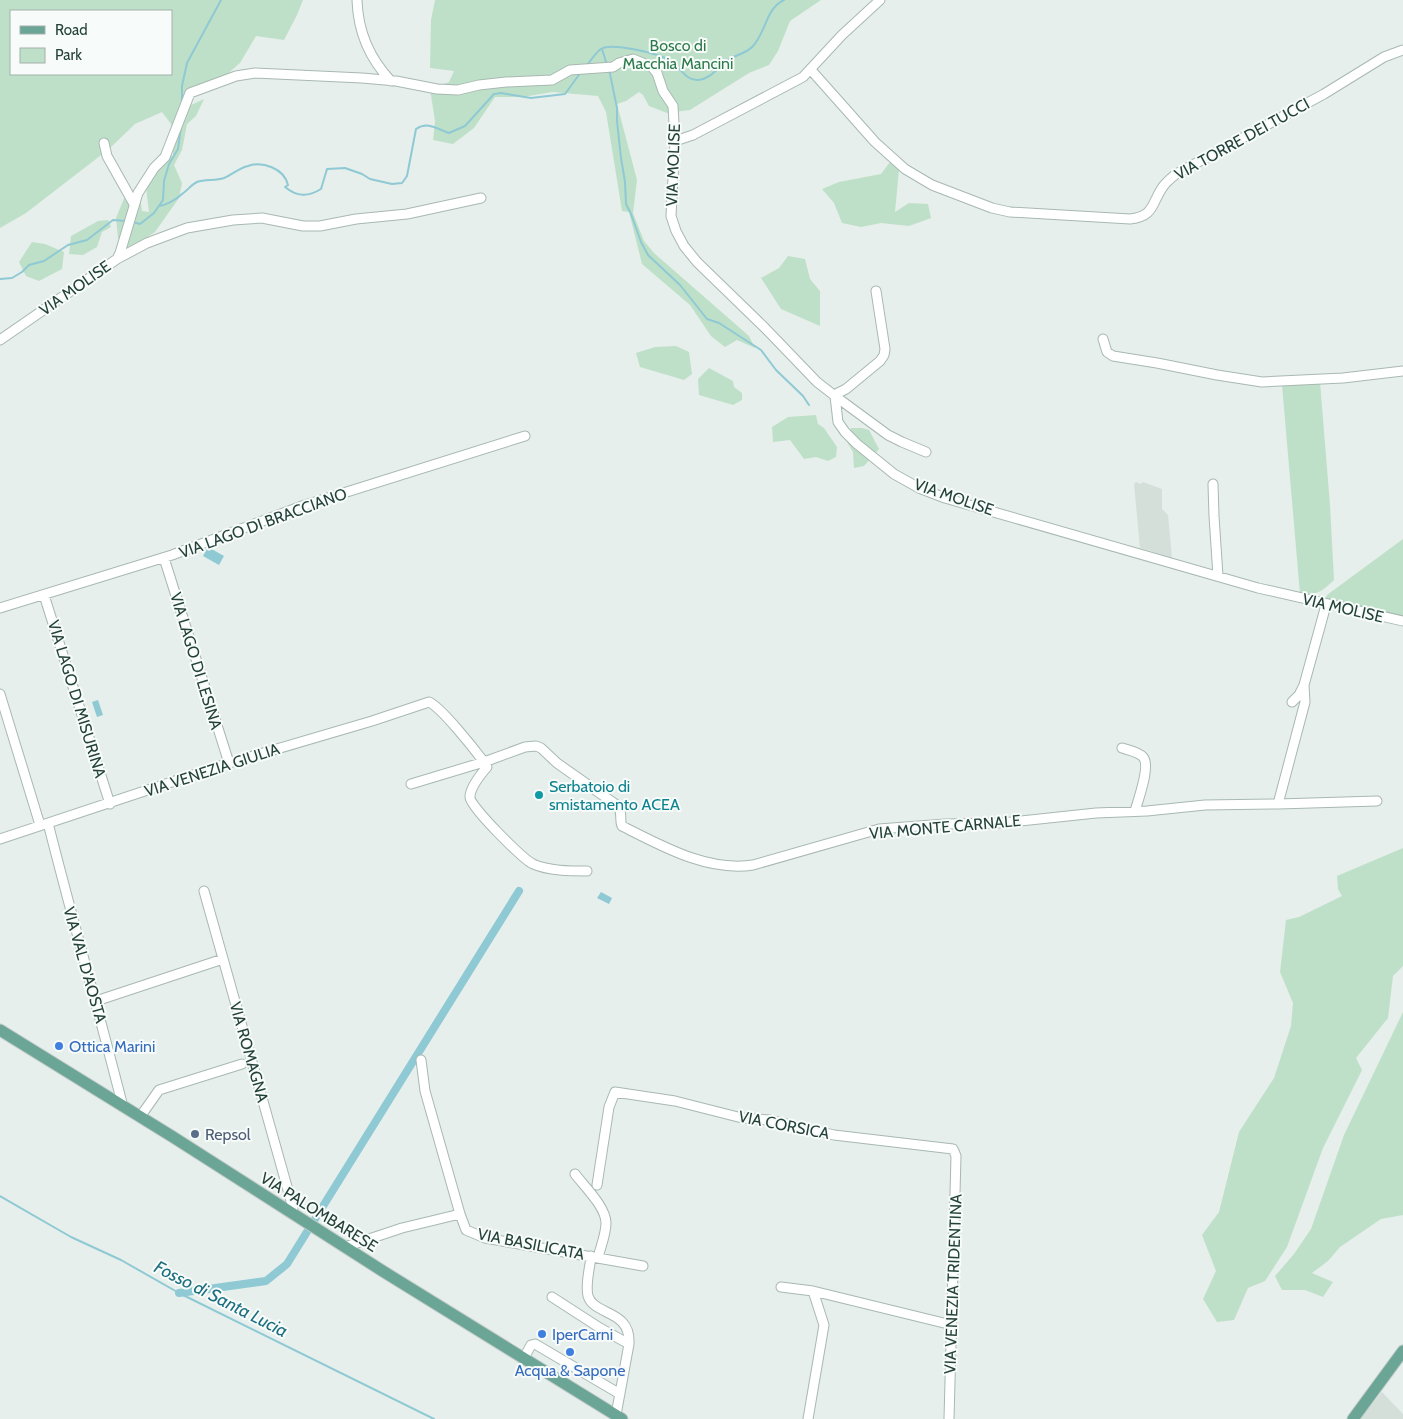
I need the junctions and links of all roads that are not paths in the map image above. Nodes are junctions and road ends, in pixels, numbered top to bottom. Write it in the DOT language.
graph roads {
  1 [pos="357,0"];
  2 [pos="880,0"];
  3 [pos="1403,50"];
  4 [pos="811,70"];
  5 [pos="390,81"];
  6 [pos="675,141"];
  7 [pos="104,143"];
  8 [pos="480,198"];
  9 [pos="134,204"];
  10 [pos="117,259"];
  11 [pos="876,292"];
  12 [pos="1103,339"];
  13 [pos="0,340"];
  14 [pos="1403,371"];
  15 [pos="835,396"];
  16 [pos="525,436"];
  17 [pos="926,452"];
  18 [pos="1213,484"];
  19 [pos="164,558"];
  20 [pos="1218,576"];
  21 [pos="44,595"];
  22 [pos="1326,604"];
  23 [pos="0,608"];
  24 [pos="1403,621"];
  25 [pos="1304,685"];
  26 [pos="0,694"];
  27 [pos="1292,702"];
  28 [pos="1122,748"];
  29 [pos="229,763"];
  30 [pos="486,764"];
  31 [pos="411,784"];
  32 [pos="1377,801"];
  33 [pos="110,804"];
  34 [pos="1278,804"];
  35 [pos="1136,811"];
  36 [pos="44,824"];
  37 [pos="0,838"];
  38 [pos="587,871"];
  39 [pos="204,891"];
  40 [pos="223,959"];
  41 [pos="96,1001"];
  42 [pos="0,1030"];
  43 [pos="422,1060"];
  44 [pos="242,1064"];
  45 [pos="124,1107"];
  46 [pos="140,1117"];
  47 [pos="955,1150"];
  48 [pos="575,1174"];
  49 [pos="597,1185"];
  50 [pos="290,1213"];
  51 [pos="460,1214"];
  52 [pos="345,1247"];
  53 [pos="595,1257"];
  54 [pos="642,1266"];
  55 [pos="781,1288"];
  56 [pos="813,1291"];
  57 [pos="552,1297"];
  58 [pos="952,1325"];
  59 [pos="629,1344"];
  60 [pos="1403,1351"];
  61 [pos="524,1358"];
  62 [pos="620,1394"];
  63 [pos="619,1417"];
  64 [pos="808,1419"];
  65 [pos="949,1419"];
  66 [pos="1353,1419"];
  1 -- 5 [label="street"];
  2 -- 4 [label="street"];
  3 -- 4 [label="street, VIA TORRE DEI TUCCI"];
  4 -- 6 [label="street"];
  5 -- 6 [label="street, VIA MOLISE"];
  5 -- 9 [label="street, VIA MOLISE"];
  6 -- 15 [label="street, VIA MOLISE"];
  7 -- 9 [label="street"];
  8 -- 10 [label="street"];
  9 -- 10 [label="street, VIA MOLISE"];
  10 -- 13 [label="street, VIA MOLISE"];
  11 -- 15 [label="street"];
  12 -- 14 [label="street"];
  15 -- 17 [label="street"];
  15 -- 20 [label="street, VIA MOLISE"];
  16 -- 19 [label="street, VIA LAGO DI BRACCIANO"];
  18 -- 20 [label="street"];
  19 -- 21 [label="street, VIA LAGO DI BRACCIANO"];
  19 -- 29 [label="street, VIA LAGO DI LESINA"];
  20 -- 22 [label="street, VIA MOLISE"];
  21 -- 23 [label="street, VIA LAGO DI BRACCIANO"];
  21 -- 33 [label="street, VIA LAGO DI MISURINA"];
  22 -- 24 [label="street, VIA MOLISE"];
  22 -- 25 [label="street"];
  25 -- 27 [label="street"];
  25 -- 34 [label="street"];
  26 -- 36 [label="street, VIA VAL D'AOSTA"];
  28 -- 35 [label="street"];
  29 -- 30 [label="street, VIA VENEZIA GIULIA"];
  29 -- 33 [label="street, VIA VENEZIA GIULIA"];
  30 -- 31 [label="street"];
  30 -- 35 [label="street, VIA MONTE CARNALE"];
  30 -- 38 [label="street"];
  32 -- 34 [label="street, VIA MONTE CARNALE"];
  33 -- 36 [label="street, VIA VENEZIA GIULIA"];
  34 -- 35 [label="street, VIA MONTE CARNALE"];
  36 -- 37 [label="street, VIA VENEZIA GIULIA"];
  36 -- 41 [label="street, VIA VAL D'AOSTA"];
  39 -- 40 [label="street, VIA ROMAGNA"];
  40 -- 41 [label="street"];
  40 -- 50 [label="street, VIA ROMAGNA"];
  41 -- 45 [label="street, VIA VAL D'AOSTA"];
  42 -- 45 [label="main road, VIA PALOMBARESE"];
  43 -- 51 [label="street"];
  44 -- 46 [label="street"];
  45 -- 46 [label="main road, VIA PALOMBARESE"];
  46 -- 50 [label="main road, VIA PALOMBARESE"];
  47 -- 49 [label="street, VIA CORSICA"];
  47 -- 58 [label="street, VIA VENEZIA TRIDENTINA"];
  48 -- 53 [label="street"];
  50 -- 52 [label="main road, VIA PALOMBARESE"];
  51 -- 52 [label="street, VIA BASILICATA"];
  51 -- 53 [label="street, VIA BASILICATA"];
  52 -- 61 [label="main road, VIA PALOMBARESE"];
  53 -- 54 [label="street, VIA BASILICATA"];
  53 -- 59 [label="street"];
  55 -- 56 [label="street"];
  56 -- 58 [label="street"];
  56 -- 64 [label="street"];
  57 -- 59 [label="street"];
  58 -- 65 [label="street, VIA VENEZIA TRIDENTINA"];
  59 -- 62 [label="street"];
  60 -- 66 [label="main road"];
  61 -- 62 [label="street"];
  61 -- 63 [label="main road, VIA PALOMBARESE"];
  62 -- 63 [label="street"];
}
